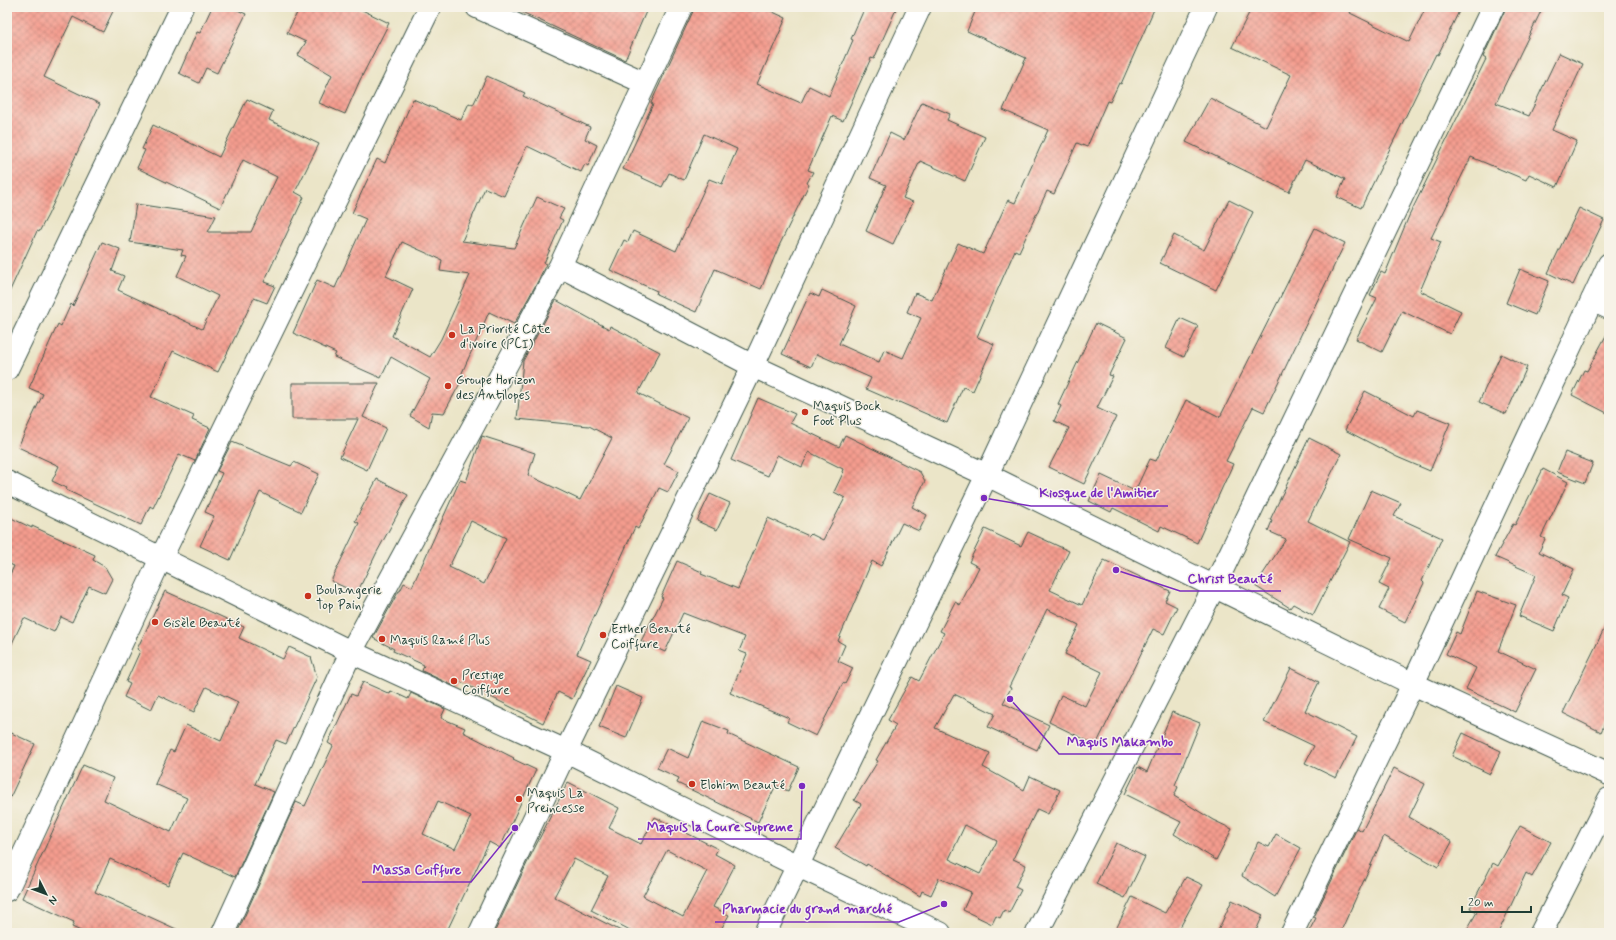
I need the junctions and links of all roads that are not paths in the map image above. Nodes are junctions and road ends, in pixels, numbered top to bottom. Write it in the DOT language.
graph roads {
  1 [pos="182,7"];
  2 [pos="430,7"];
  3 [pos="477,7"];
  4 [pos="681,7"];
  5 [pos="920,7"];
  6 [pos="1206,7"];
  7 [pos="1493,7"];
  8 [pos="645,83"];
  9 [pos="1609,264"];
  10 [pos="560,266"];
  11 [pos="1600,304"];
  12 [pos="753,366"];
  13 [pos="7,369"];
  14 [pos="986,474"];
  15 [pos="7,482"];
  16 [pos="161,558"];
  17 [pos="1214,587"];
  18 [pos="351,652"];
  19 [pos="1413,684"];
  20 [pos="566,751"];
  21 [pos="1609,774"];
  22 [pos="1609,799"];
  23 [pos="798,866"];
  24 [pos="7,890"];
  25 [pos="223,933"];
  26 [pos="480,933"];
  27 [pos="765,933"];
  28 [pos="940,933"];
  29 [pos="1037,933"];
  30 [pos="1292,933"];
  31 [pos="1541,933"];
  1 -- 13 [label="street"];
  2 -- 16 [label="street"];
  3 -- 8 [label="street"];
  4 -- 8 [label="street"];
  5 -- 12 [label="street"];
  6 -- 14 [label="street"];
  7 -- 17 [label="street"];
  8 -- 10 [label="street"];
  9 -- 11 [label="street"];
  10 -- 12 [label="street"];
  10 -- 18 [label="street"];
  11 -- 19 [label="street"];
  12 -- 14 [label="street"];
  12 -- 20 [label="street"];
  14 -- 17 [label="street"];
  14 -- 23 [label="street"];
  15 -- 16 [label="street"];
  16 -- 18 [label="street"];
  16 -- 24 [label="street"];
  17 -- 19 [label="street"];
  17 -- 29 [label="street"];
  18 -- 20 [label="street"];
  18 -- 25 [label="street"];
  19 -- 21 [label="street"];
  19 -- 30 [label="street"];
  20 -- 23 [label="street"];
  20 -- 26 [label="street"];
  22 -- 31 [label="street"];
  23 -- 27 [label="street"];
  23 -- 28 [label="street"];
}
